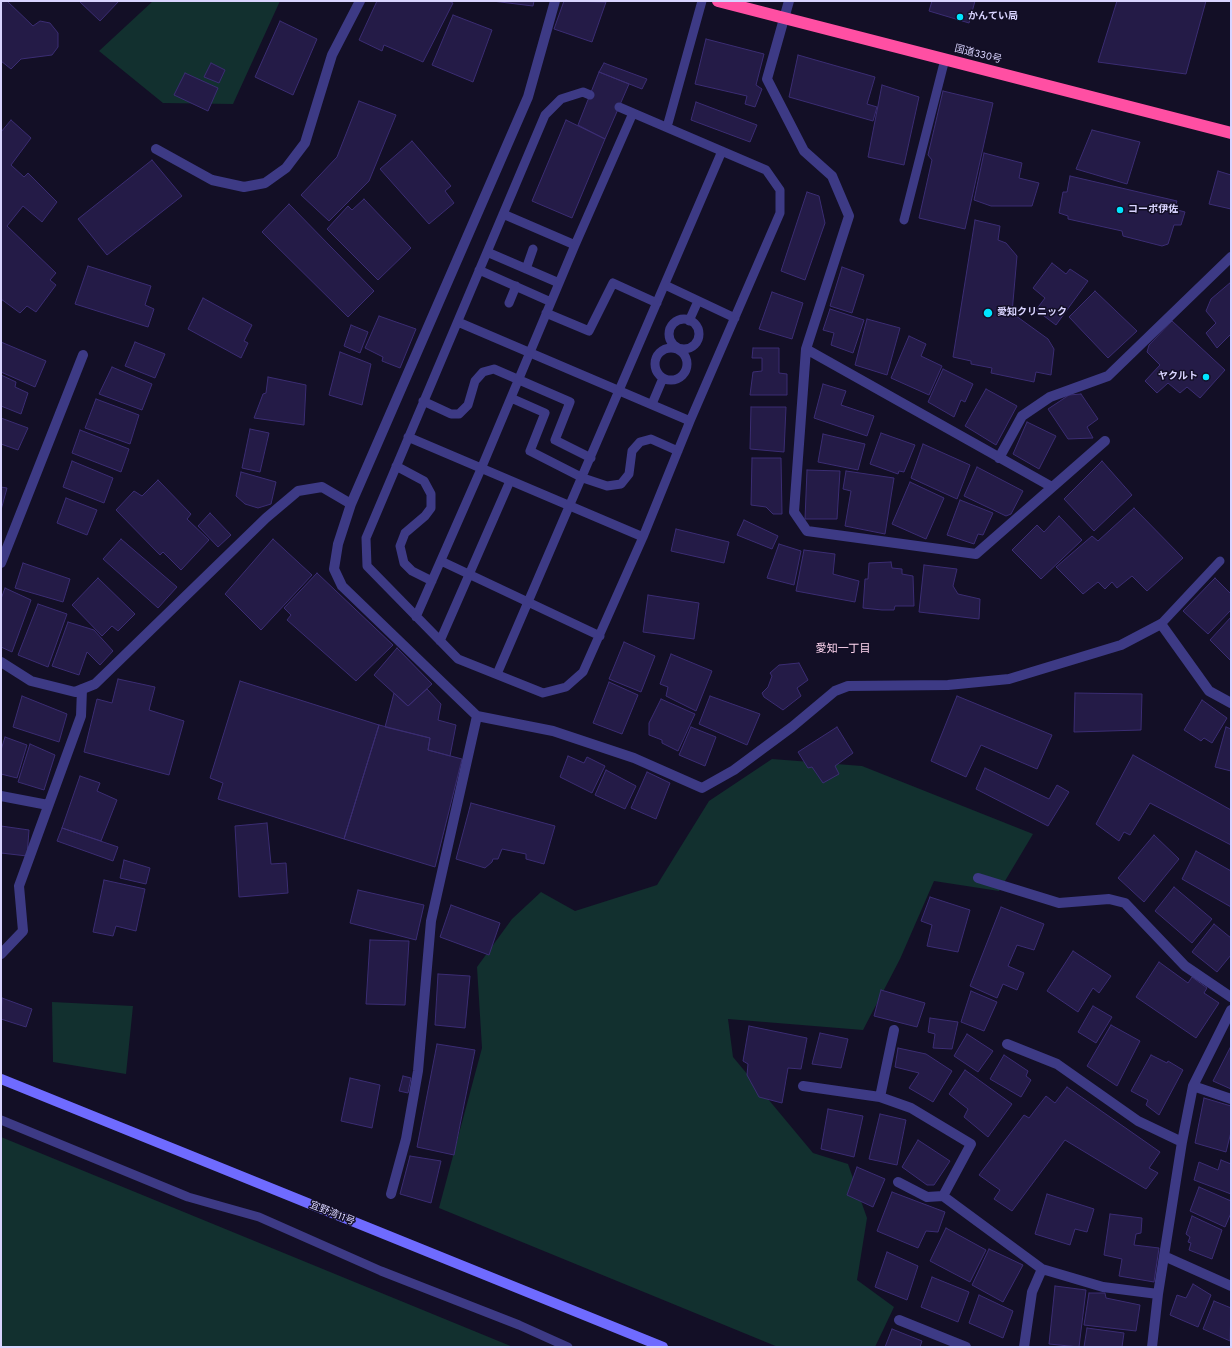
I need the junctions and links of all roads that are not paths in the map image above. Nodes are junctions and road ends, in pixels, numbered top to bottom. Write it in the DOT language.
graph roads {
  1 [pos="360,1"];
  2 [pos="555,1"];
  3 [pos="702,1"];
  4 [pos="718,1"];
  5 [pos="789,1"];
  6 [pos="785,19"];
  7 [pos="945,59"];
  8 [pos="590,95"];
  9 [pos="619,107"];
  10 [pos="633,113"];
  11 [pos="667,127"];
  12 [pos="1231,133"];
  13 [pos="156,149"];
  14 [pos="722,151"];
  15 [pos="503,214"];
  16 [pos="904,220"];
  17 [pos="575,244"];
  18 [pos="533,249"];
  19 [pos="487,252"];
  20 [pos="1231,257"];
  21 [pos="526,269"];
  22 [pos="480,270"];
  23 [pos="558,283"];
  24 [pos="665,285"];
  25 [pos="516,286"];
  26 [pos="698,301"];
  27 [pos="551,302"];
  28 [pos="509,303"];
  29 [pos="657,303"];
  30 [pos="546,313"];
  31 [pos="735,318"];
  32 [pos="690,320"];
  33 [pos="458,322"];
  34 [pos="676,348"];
  35 [pos="806,349"];
  36 [pos="530,352"];
  37 [pos="83,355"];
  38 [pos="663,378"];
  39 [pos="518,379"];
  40 [pos="620,390"];
  41 [pos="511,398"];
  42 [pos="423,401"];
  43 [pos="652,404"];
  44 [pos="690,421"];
  45 [pos="408,437"];
  46 [pos="1105,441"];
  47 [pos="678,451"];
  48 [pos="591,458"];
  49 [pos="999,458"];
  50 [pos="396,466"];
  51 [pos="481,469"];
  52 [pos="583,478"];
  53 [pos="510,481"];
  54 [pos="1052,487"];
  55 [pos="352,504"];
  56 [pos="570,507"];
  57 [pos="643,537"];
  58 [pos="441,561"];
  59 [pos="1220,561"];
  60 [pos="1,563"];
  61 [pos="470,575"];
  62 [pos="432,581"];
  63 [pos="528,603"];
  64 [pos="416,617"];
  65 [pos="1161,624"];
  66 [pos="600,636"];
  67 [pos="440,641"];
  68 [pos="1,662"];
  69 [pos="497,674"];
  70 [pos="82,689"];
  71 [pos="1231,703"];
  72 [pos="478,716"];
  73 [pos="1,796"];
  74 [pos="48,805"];
  75 [pos="978,878"];
  76 [pos="1,954"];
  77 [pos="1231,997"];
  78 [pos="1231,1010"];
  79 [pos="894,1030"];
  80 [pos="1007,1044"];
  81 [pos="1,1079"];
  82 [pos="803,1086"];
  83 [pos="1193,1086"];
  84 [pos="880,1097"];
  85 [pos="1231,1099"];
  86 [pos="1,1120"];
  87 [pos="1182,1142"];
  88 [pos="898,1182"];
  89 [pos="391,1194"];
  90 [pos="942,1196"];
  91 [pos="1164,1256"];
  92 [pos="1042,1269"];
  93 [pos="1231,1286"];
  94 [pos="1158,1294"];
  95 [pos="899,1320"];
  96 [pos="568,1347"];
  97 [pos="664,1347"];
  98 [pos="966,1347"];
  99 [pos="1024,1347"];
  100 [pos="1152,1347"];
  1 -- 13 [label="street"];
  2 -- 55 [label="street"];
  3 -- 11 [label="lane"];
  4 -- 6 [label="highway, 国道330号"];
  5 -- 6 [label="street"];
  6 -- 7 [label="highway, 国道330号"];
  6 -- 35 [label="street"];
  7 -- 12 [label="highway, 国道330号"];
  7 -- 16 [label="lane"];
  8 -- 15 [label="lane"];
  9 -- 10 [label="lane"];
  10 -- 11 [label="lane"];
  10 -- 17 [label="lane"];
  11 -- 14 [label="lane"];
  14 -- 24 [label="lane"];
  14 -- 31 [label="lane"];
  15 -- 17 [label="lane"];
  15 -- 19 [label="lane"];
  17 -- 23 [label="lane"];
  18 -- 21 [label="lane"];
  19 -- 21 [label="lane"];
  19 -- 22 [label="lane"];
  20 -- 49 [label="street"];
  21 -- 23 [label="lane"];
  22 -- 25 [label="lane"];
  22 -- 33 [label="lane"];
  23 -- 27 [label="lane"];
  24 -- 26 [label="lane"];
  24 -- 29 [label="lane"];
  25 -- 27 [label="lane"];
  25 -- 28 [label="lane"];
  26 -- 31 [label="lane"];
  26 -- 32 [label="lane"];
  27 -- 30 [label="lane"];
  29 -- 30 [label="lane"];
  29 -- 40 [label="lane"];
  30 -- 36 [label="lane"];
  31 -- 44 [label="lane"];
  32 -- 34 [label="lane"];
  32 -- 34 [label="lane"];
  33 -- 36 [label="lane"];
  33 -- 42 [label="lane"];
  34 -- 38 [label="lane"];
  34 -- 38 [label="lane"];
  35 -- 49 [label="street"];
  35 -- 54 [label="street"];
  36 -- 39 [label="lane"];
  36 -- 40 [label="lane"];
  37 -- 60 [label="street"];
  38 -- 43 [label="lane"];
  39 -- 41 [label="lane"];
  39 -- 42 [label="lane"];
  39 -- 48 [label="lane"];
  40 -- 43 [label="lane"];
  40 -- 48 [label="lane"];
  41 -- 51 [label="lane"];
  41 -- 52 [label="lane"];
  42 -- 45 [label="lane"];
  43 -- 44 [label="lane"];
  44 -- 47 [label="lane"];
  45 -- 50 [label="lane"];
  45 -- 51 [label="lane"];
  46 -- 54 [label="street"];
  47 -- 52 [label="lane"];
  47 -- 57 [label="lane"];
  48 -- 52 [label="lane"];
  49 -- 54 [label="street"];
  50 -- 62 [label="lane"];
  50 -- 64 [label="lane"];
  51 -- 53 [label="lane"];
  51 -- 58 [label="lane"];
  52 -- 56 [label="lane"];
  53 -- 56 [label="lane"];
  53 -- 61 [label="lane"];
  55 -- 70 [label="street"];
  55 -- 72 [label="street"];
  56 -- 57 [label="lane"];
  56 -- 63 [label="lane"];
  57 -- 66 [label="lane"];
  58 -- 61 [label="lane"];
  58 -- 62 [label="lane"];
  59 -- 65 [label="lane"];
  61 -- 63 [label="lane"];
  61 -- 67 [label="lane"];
  62 -- 64 [label="lane"];
  63 -- 66 [label="lane"];
  63 -- 69 [label="lane"];
  64 -- 67 [label="lane"];
  65 -- 71 [label="street"];
  65 -- 72 [label="street"];
  66 -- 69 [label="lane"];
  67 -- 69 [label="lane"];
  68 -- 70 [label="street"];
  70 -- 74 [label="street"];
  72 -- 89 [label="street"];
  73 -- 74 [label="street"];
  74 -- 76 [label="street"];
  75 -- 77 [label="street"];
  78 -- 83 [label="street"];
  79 -- 84 [label="street"];
  80 -- 87 [label="street"];
  81 -- 97 [label="street, 宜野湾11号"];
  82 -- 84 [label="street"];
  83 -- 85 [label="street"];
  83 -- 87 [label="street"];
  84 -- 90 [label="street"];
  86 -- 96 [label="lane"];
  87 -- 91 [label="street"];
  88 -- 90 [label="street"];
  90 -- 92 [label="street"];
  91 -- 93 [label="street"];
  91 -- 94 [label="street"];
  92 -- 94 [label="street"];
  92 -- 99 [label="street"];
  94 -- 100 [label="street"];
  95 -- 98 [label="street"];
}
